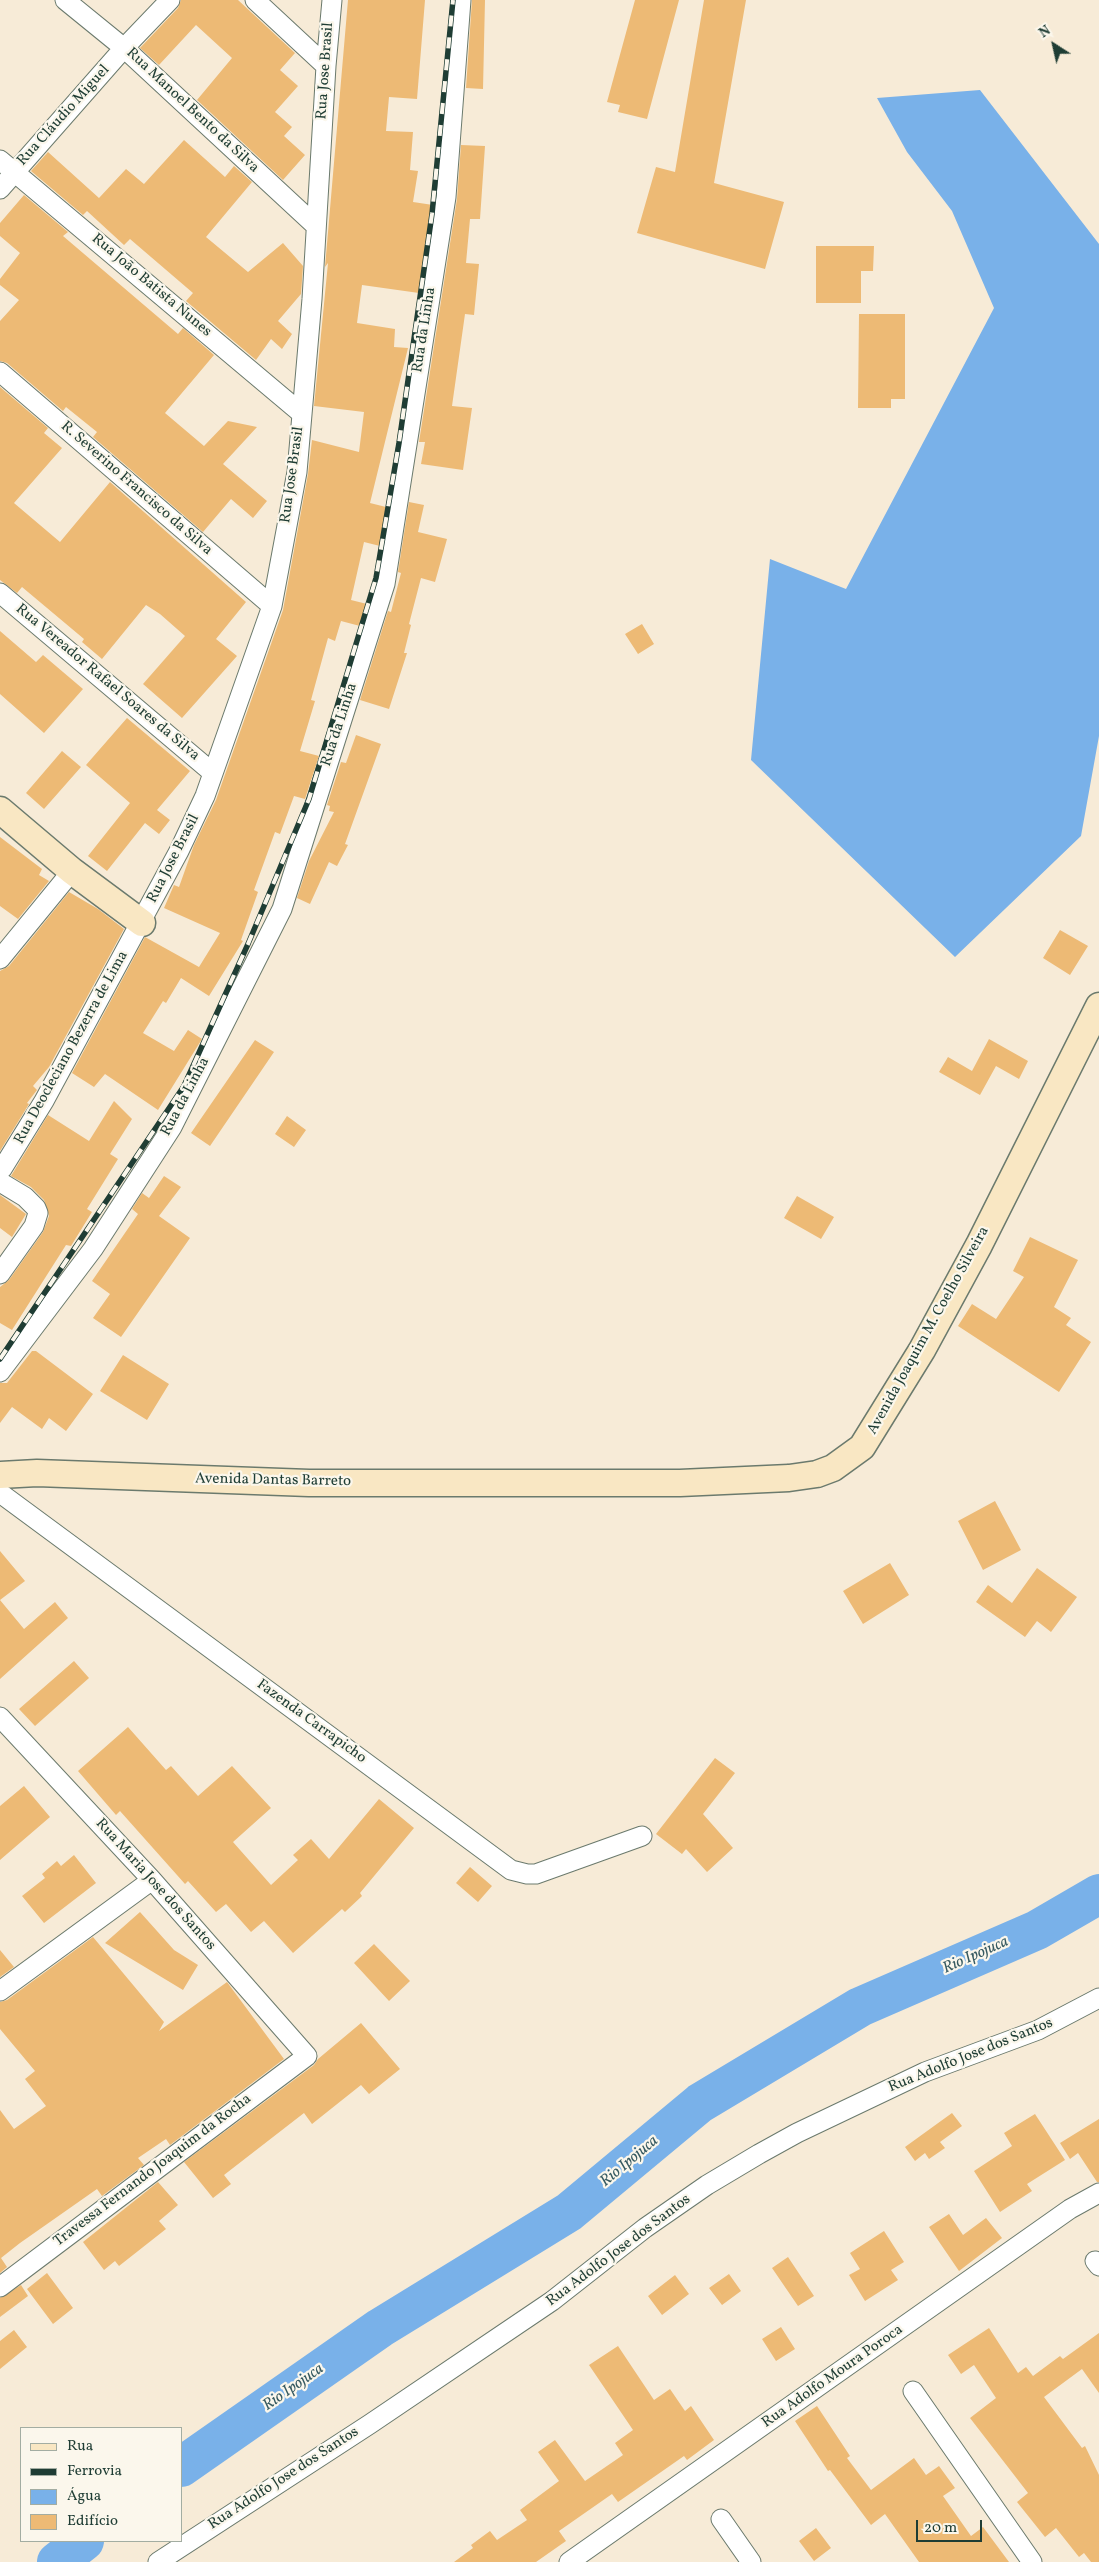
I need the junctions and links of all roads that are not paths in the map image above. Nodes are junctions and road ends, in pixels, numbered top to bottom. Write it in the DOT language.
graph roads {
  1 [pos="65,0"];
  2 [pos="170,0"];
  3 [pos="255,0"];
  4 [pos="332,0"];
  5 [pos="461,0"];
  6 [pos="124,48"];
  7 [pos="326,66"];
  8 [pos="7,166"];
  9 [pos="0,190"];
  10 [pos="316,226"];
  11 [pos="0,372"];
  12 [pos="301,413"];
  13 [pos="0,593"];
  14 [pos="272,606"];
  15 [pos="213,773"];
  16 [pos="0,810"];
  17 [pos="72,871"];
  18 [pos="142,923"];
  19 [pos="0,959"];
  20 [pos="1099,1006"];
  21 [pos="1,1173"];
  22 [pos="0,1274"];
  23 [pos="0,1372"];
  24 [pos="0,1475"];
  25 [pos="547,1482"];
  26 [pos="0,1494"];
  27 [pos="0,1717"];
  28 [pos="642,1836"];
  29 [pos="152,1880"];
  30 [pos="0,1991"];
  31 [pos="1099,1998"];
  32 [pos="307,2056"];
  33 [pos="1099,2193"];
  34 [pos="0,2287"];
  35 [pos="913,2392"];
  36 [pos="721,2519"];
  37 [pos="162,2559"];
  38 [pos="569,2562"];
  39 [pos="751,2562"];
  40 [pos="1032,2562"];
  1 -- 6 [label="street, Rua Manoel Bento da Silva"];
  2 -- 6 [label="street, Rua Cláudio Miguel"];
  3 -- 7 [label="street"];
  4 -- 7 [label="street, Rua Jose Brasil"];
  5 -- 23 [label="street, Rua da Linha"];
  6 -- 8 [label="street, Rua Cláudio Miguel"];
  6 -- 10 [label="street, Rua Manoel Bento da Silva"];
  7 -- 10 [label="street, Rua Jose Brasil"];
  8 -- 9 [label="street, Rua Cláudio Miguel"];
  8 -- 12 [label="street, Rua João Batista Nunes"];
  10 -- 12 [label="street, Rua Jose Brasil"];
  11 -- 14 [label="street, R. Severino Francisco da Silva"];
  12 -- 14 [label="street, Rua Jose Brasil"];
  13 -- 15 [label="street, Rua Vereador Rafael Soares da Silva"];
  14 -- 15 [label="street, Rua Jose Brasil"];
  15 -- 18 [label="street, Rua Jose Brasil"];
  16 -- 17 [label="main road"];
  17 -- 18 [label="main road"];
  17 -- 19 [label="street"];
  18 -- 21 [label="street, Rua Deocleciano Bezerra de Lima"];
  20 -- 25 [label="main road, Avenida Joaquim M. Coelho Silveira"];
  21 -- 22 [label="street"];
  24 -- 25 [label="main road, Avenida Dantas Barreto"];
  26 -- 28 [label="street, Fazenda Carrapicho"];
  27 -- 29 [label="street, Rua Maria Jose dos Santos"];
  29 -- 30 [label="street"];
  29 -- 32 [label="street, Rua Maria Jose dos Santos"];
  31 -- 37 [label="street, Rua Adolfo Jose dos Santos"];
  32 -- 34 [label="street, Travessa Fernando Joaquim da Rocha"];
  33 -- 38 [label="street, Rua Adolfo Moura Poroca"];
  35 -- 40 [label="street"];
  36 -- 39 [label="street"];
}
